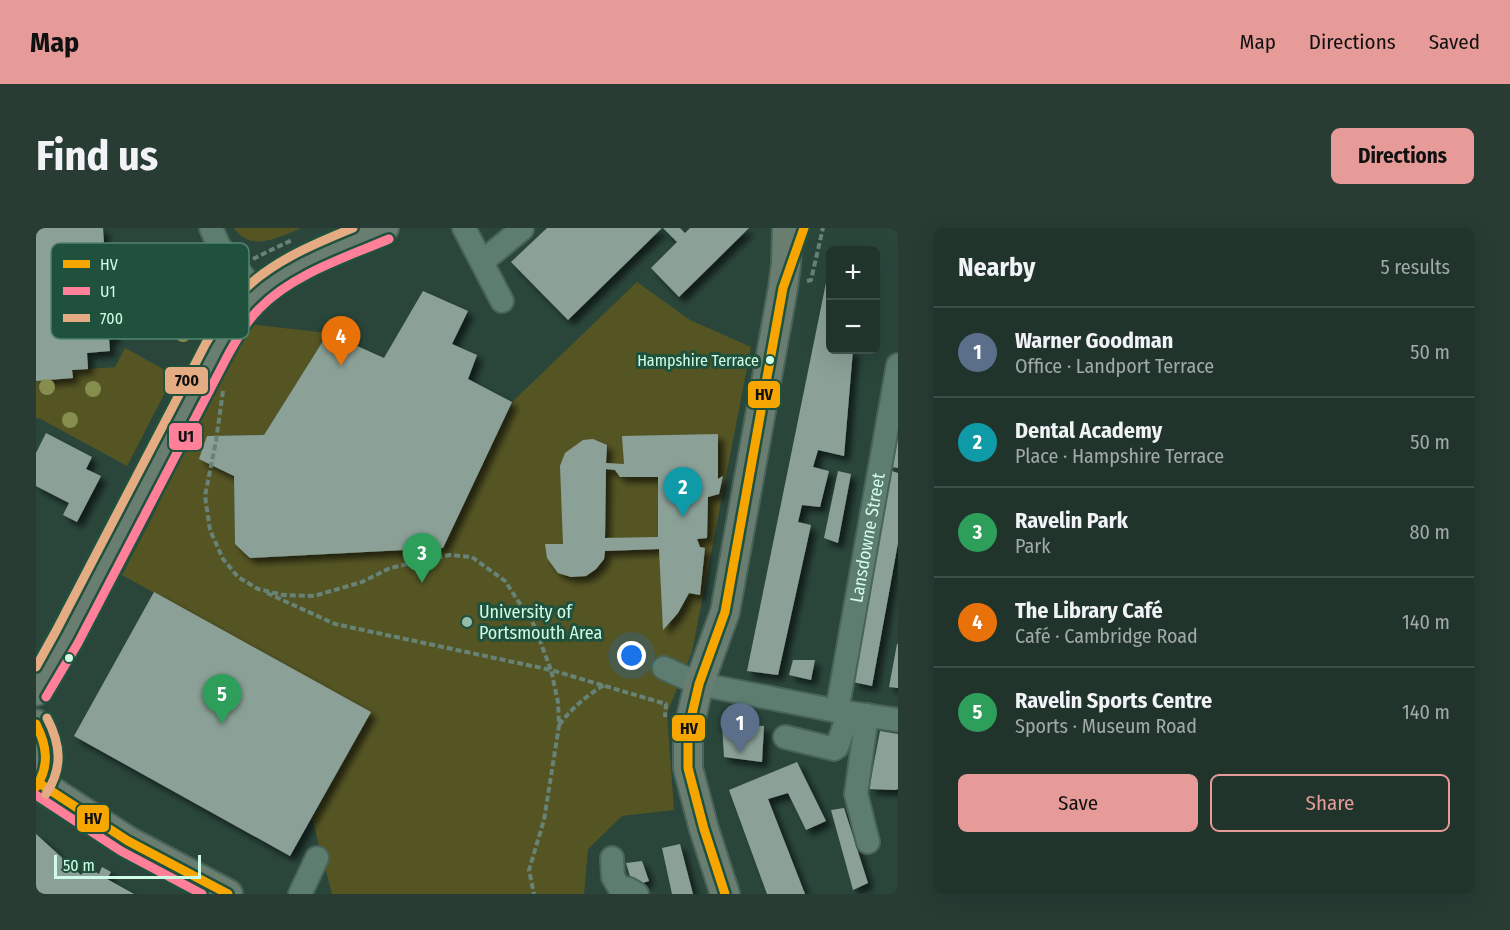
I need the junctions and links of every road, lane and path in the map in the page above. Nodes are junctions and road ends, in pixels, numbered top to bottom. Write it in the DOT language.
graph roads {
  1 [pos="211,228"];
  2 [pos="384,228"];
  3 [pos="464,228"];
  4 [pos="787,228"];
  5 [pos="804,228"];
  6 [pos="522,229"];
  7 [pos="294,240"];
  8 [pos="218,243"];
  9 [pos="249,262"];
  10 [pos="482,262"];
  11 [pos="249,284"];
  12 [pos="783,288"];
  13 [pos="257,294"];
  14 [pos="502,300"];
  15 [pos="249,303"];
  16 [pos="223,339"];
  17 [pos="898,365"];
  18 [pos="223,390"];
  19 [pos="258,589"];
  20 [pos="664,668"];
  21 [pos="551,670"];
  22 [pos="699,684"];
  23 [pos="604,685"];
  24 [pos="36,691"];
  25 [pos="850,713"];
  26 [pos="898,720"];
  27 [pos="36,724"];
  28 [pos="559,726"];
  29 [pos="688,731"];
  30 [pos="785,737"];
  31 [pos="37,785"];
  32 [pos="868,842"];
  33 [pos="317,858"];
  34 [pos="612,858"];
  35 [pos="197,887"];
  36 [pos="623,892"];
  37 [pos="228,894"];
  38 [pos="300,894"];
  39 [pos="534,894"];
  40 [pos="725,894"];
  1 -- 8 [label="street"];
  2 -- 13 [label="main road"];
  3 -- 10 [label="street"];
  4 -- 12 [label="main road"];
  5 -- 12 [label="main road"];
  6 -- 10 [label="street"];
  7 -- 9 [label="path"];
  10 -- 14 [label="street"];
  11 -- 13 [label="street"];
  12 -- 22 [label="main road"];
  13 -- 15 [label="main road"];
  16 -- 24 [label="main road"];
  17 -- 25 [label="street, Lansdowne Street"];
  18 -- 19 [label="path"];
  19 -- 21 [label="path"];
  19 -- 21 [label="path"];
  20 -- 22 [label="street"];
  21 -- 23 [label="path"];
  21 -- 28 [label="path"];
  22 -- 25 [label="street"];
  22 -- 29 [label="main road"];
  23 -- 28 [label="path"];
  23 -- 29 [label="path"];
  25 -- 26 [label="street"];
  25 -- 30 [label="street"];
  25 -- 32 [label="street"];
  27 -- 31 [label="main road"];
  28 -- 39 [label="path"];
  29 -- 40 [label="main road"];
  31 -- 35 [label="main road"];
  33 -- 38 [label="street"];
  34 -- 36 [label="street"];
  35 -- 37 [label="main road"];
}
